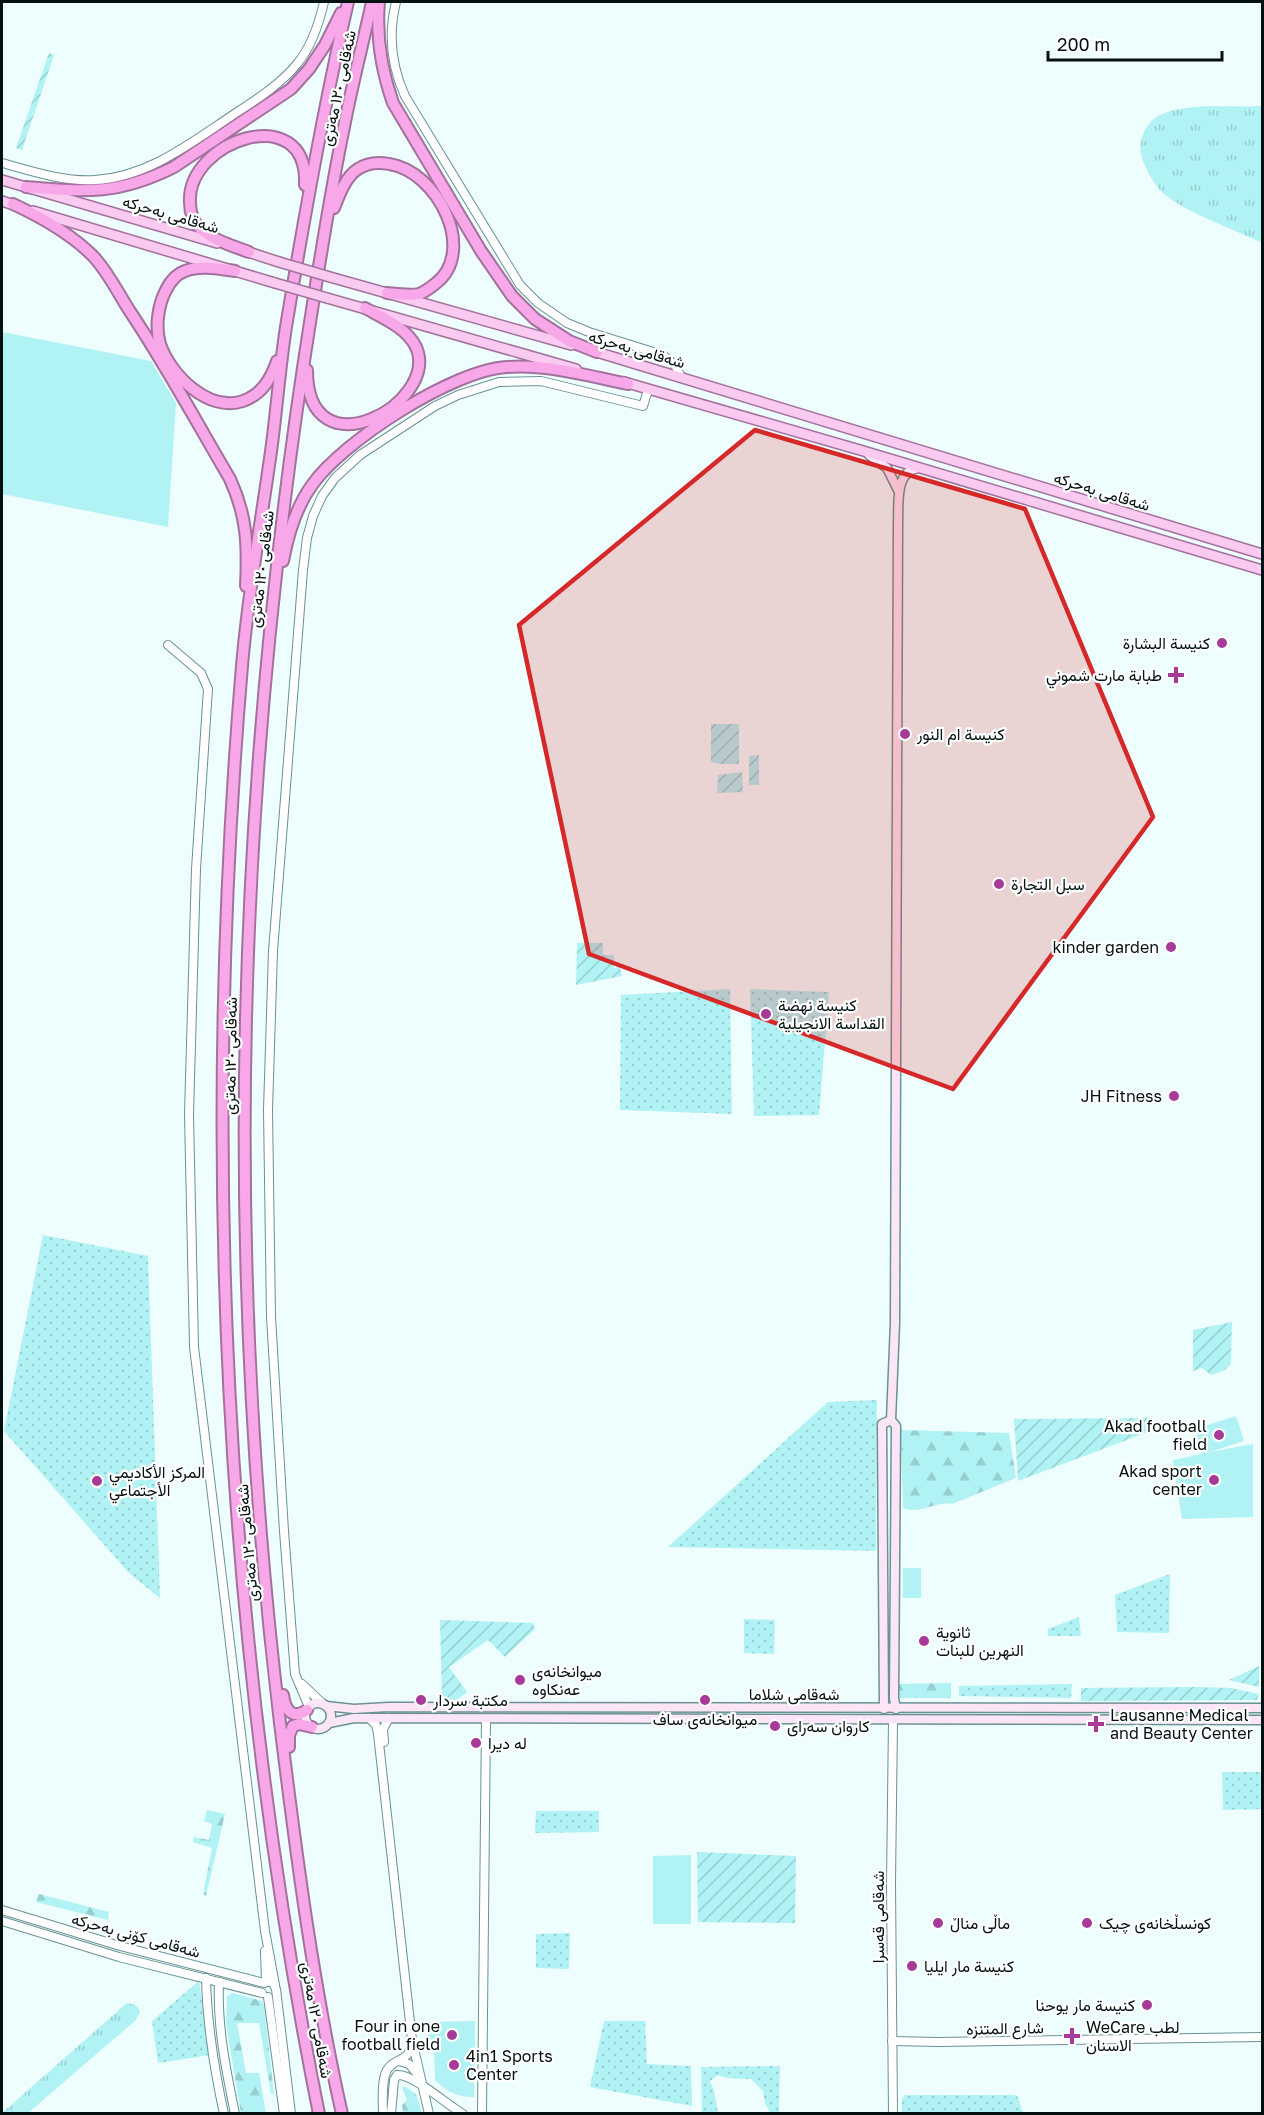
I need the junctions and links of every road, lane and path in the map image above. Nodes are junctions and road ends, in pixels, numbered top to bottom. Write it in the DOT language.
graph roads {
  1 [pos="324,2"];
  2 [pos="347,2"];
  3 [pos="372,2"];
  4 [pos="379,2"];
  5 [pos="396,2"];
  6 [pos="2,163"];
  7 [pos="2,180"];
  8 [pos="26,187"];
  9 [pos="7,203"];
  10 [pos="324,233"];
  11 [pos="302,234"];
  12 [pos="249,252"];
  13 [pos="235,271"];
  14 [pos="387,293"];
  15 [pos="365,308"];
  16 [pos="286,332"];
  17 [pos="307,339"];
  18 [pos="597,352"];
  19 [pos="681,377"];
  20 [pos="628,384"];
  21 [pos="648,390"];
  22 [pos="860,450"];
  23 [pos="922,468"];
  24 [pos="899,494"];
  25 [pos="1263,554"];
  26 [pos="1263,570"];
  27 [pos="269,632"];
  28 [pos="168,645"];
  29 [pos="243,660"];
  30 [pos="891,1420"];
  31 [pos="294,1648"];
  32 [pos="273,1664"];
  33 [pos="883,1698"];
  34 [pos="894,1698"];
  35 [pos="324,1705"];
  36 [pos="637,1708"];
  37 [pos="659,1708"];
  38 [pos="1180,1708"];
  39 [pos="1196,1708"];
  40 [pos="1263,1708"];
  41 [pos="308,1709"];
  42 [pos="884,1709"];
  43 [pos="896,1709"];
  44 [pos="369,1718"];
  45 [pos="389,1718"];
  46 [pos="486,1719"];
  47 [pos="637,1719"];
  48 [pos="659,1719"];
  49 [pos="893,1720"];
  50 [pos="1180,1720"];
  51 [pos="1196,1720"];
  52 [pos="1263,1720"];
  53 [pos="329,1723"];
  54 [pos="312,1727"];
  55 [pos="384,1774"];
  56 [pos="288,1789"];
  57 [pos="2,1910"];
  58 [pos="2,1921"];
  59 [pos="265,1931"];
  60 [pos="206,1978"];
  61 [pos="219,1982"];
  62 [pos="265,1982"];
  63 [pos="276,1988"];
  64 [pos="265,1995"];
  65 [pos="207,2002"];
  66 [pos="218,2002"];
  67 [pos="1263,2037"];
  68 [pos="412,2040"];
  69 [pos="892,2041"];
  70 [pos="416,2056"];
  71 [pos="407,2065"];
  72 [pos="402,2074"];
  73 [pos="420,2077"];
  74 [pos="422,2086"];
  75 [pos="224,2114"];
  76 [pos="235,2114"];
  77 [pos="284,2114"];
  78 [pos="291,2114"];
  79 [pos="319,2114"];
  80 [pos="342,2114"];
  81 [pos="383,2114"];
  82 [pos="391,2114"];
  83 [pos="429,2114"];
  84 [pos="463,2114"];
  85 [pos="482,2114"];
  86 [pos="893,2114"];
  1 -- 6 [label="street"];
  2 -- 8 [label="highway"];
  2 -- 11 [label="highway, شەقامی ١٢٠ مەتری"];
  3 -- 10 [label="highway, شەقامی ١٢٠ مەتری"];
  4 -- 18 [label="highway"];
  5 -- 19 [label="street"];
  7 -- 8 [label="main road, شەقامی بەحرکە"];
  8 -- 12 [label="main road, شەقامی بەحرکە"];
  9 -- 13 [label="main road, شەقامی بەحرکە"];
  9 -- 29 [label="highway"];
  10 -- 14 [label="highway"];
  10 -- 17 [label="highway, شەقامی ١٢٠ مەتری"];
  11 -- 12 [label="highway"];
  11 -- 16 [label="highway, شەقامی ١٢٠ مەتری"];
  12 -- 14 [label="main road, شەقامی بەحرکە, bridge"];
  13 -- 15 [label="main road, شەقامی بەحرکە, bridge"];
  13 -- 16 [label="highway"];
  14 -- 18 [label="main road, شەقامی بەحرکە"];
  15 -- 17 [label="highway"];
  15 -- 20 [label="main road, شەقامی بەحرکە"];
  16 -- 29 [label="highway, شەقامی ١٢٠ مەتری"];
  17 -- 27 [label="highway, شەقامی ١٢٠ مەتری"];
  18 -- 19 [label="main road, شەقامی بەحرکە"];
  19 -- 25 [label="main road, شەقامی بەحرکە"];
  20 -- 21 [label="main road, شەقامی بەحرکە"];
  20 -- 27 [label="highway"];
  21 -- 22 [label="main road, شەقامی بەحرکە"];
  21 -- 31 [label="street"];
  22 -- 23 [label="main road, شەقامی بەحرکە"];
  22 -- 24 [label="main road"];
  23 -- 24 [label="main road"];
  23 -- 26 [label="main road, شەقامی بەحرکە"];
  24 -- 30 [label="main road"];
  27 -- 32 [label="highway, شەقامی ١٢٠ مەتری"];
  28 -- 59 [label="street"];
  29 -- 79 [label="highway, شەقامی ١٢٠ مەتری"];
  30 -- 33 [label="main road"];
  30 -- 34 [label="main road"];
  31 -- 35 [label="street"];
  31 -- 41 [label="street"];
  32 -- 41 [label="highway"];
  32 -- 56 [label="highway, شەقامی ١٢٠ مەتری"];
  33 -- 34 [label="main road"];
  33 -- 42 [label="main road"];
  34 -- 43 [label="main road"];
  35 -- 36 [label="main road, شەقامی شلاما"];
  35 -- 41 [label="main road, شەقامی شلاما"];
  35 -- 53 [label="main road"];
  36 -- 37 [label="main road, شەقامی شلاما"];
  36 -- 47 [label="main road"];
  37 -- 42 [label="main road, شەقامی شلاما"];
  37 -- 48 [label="main road"];
  38 -- 39 [label="main road, شەقامی شلاما"];
  38 -- 43 [label="main road, شەقامی شلاما"];
  38 -- 50 [label="main road"];
  39 -- 40 [label="main road, شەقامی شلاما"];
  39 -- 51 [label="main road"];
  41 -- 54 [label="main road"];
  42 -- 43 [label="main road, شەقامی شلاما"];
  44 -- 45 [label="main road, شەقامی شلاما"];
  44 -- 53 [label="main road, شەقامی شلاما"];
  44 -- 55 [label="street"];
  45 -- 46 [label="main road, شەقامی شلاما"];
  45 -- 55 [label="street"];
  46 -- 47 [label="main road, شەقامی شلاما"];
  46 -- 85 [label="street"];
  47 -- 48 [label="main road, شەقامی شلاما"];
  48 -- 49 [label="main road, شەقامی شلاما"];
  49 -- 50 [label="main road, شەقامی شلاما"];
  49 -- 69 [label="street, شەقامی قەسرا"];
  50 -- 51 [label="main road, شەقامی شلاما"];
  51 -- 52 [label="main road, شەقامی شلاما"];
  53 -- 54 [label="main road, شەقامی شلاما"];
  54 -- 56 [label="highway"];
  55 -- 68 [label="street"];
  56 -- 80 [label="highway, شەقامی ١٢٠ مەتری"];
  57 -- 62 [label="street, شەقامی کۆنی بەحرکە"];
  58 -- 60 [label="street, شەقامی کۆنی بەحرکە"];
  59 -- 62 [label="street"];
  59 -- 63 [label="street"];
  60 -- 61 [label="street, شەقامی کۆنی بەحرکە"];
  60 -- 65 [label="street"];
  61 -- 64 [label="street, شەقامی کۆنی بەحرکە"];
  61 -- 66 [label="street"];
  62 -- 63 [label="street, شەقامی کۆنی بەحرکە"];
  62 -- 64 [label="street"];
  63 -- 64 [label="street"];
  63 -- 78 [label="street"];
  64 -- 77 [label="street"];
  65 -- 66 [label="street"];
  65 -- 75 [label="street"];
  66 -- 76 [label="street"];
  67 -- 69 [label="street, شارع المتنزه"];
  68 -- 70 [label="street"];
  68 -- 71 [label="street"];
  69 -- 86 [label="street, شەقامی قەسرا"];
  70 -- 71 [label="street"];
  70 -- 73 [label="street"];
  71 -- 72 [label="street"];
  71 -- 73 [label="street"];
  71 -- 81 [label="street"];
  72 -- 74 [label="street"];
  72 -- 82 [label="street"];
  73 -- 74 [label="street"];
  74 -- 83 [label="street"];
  74 -- 84 [label="street"];
}
